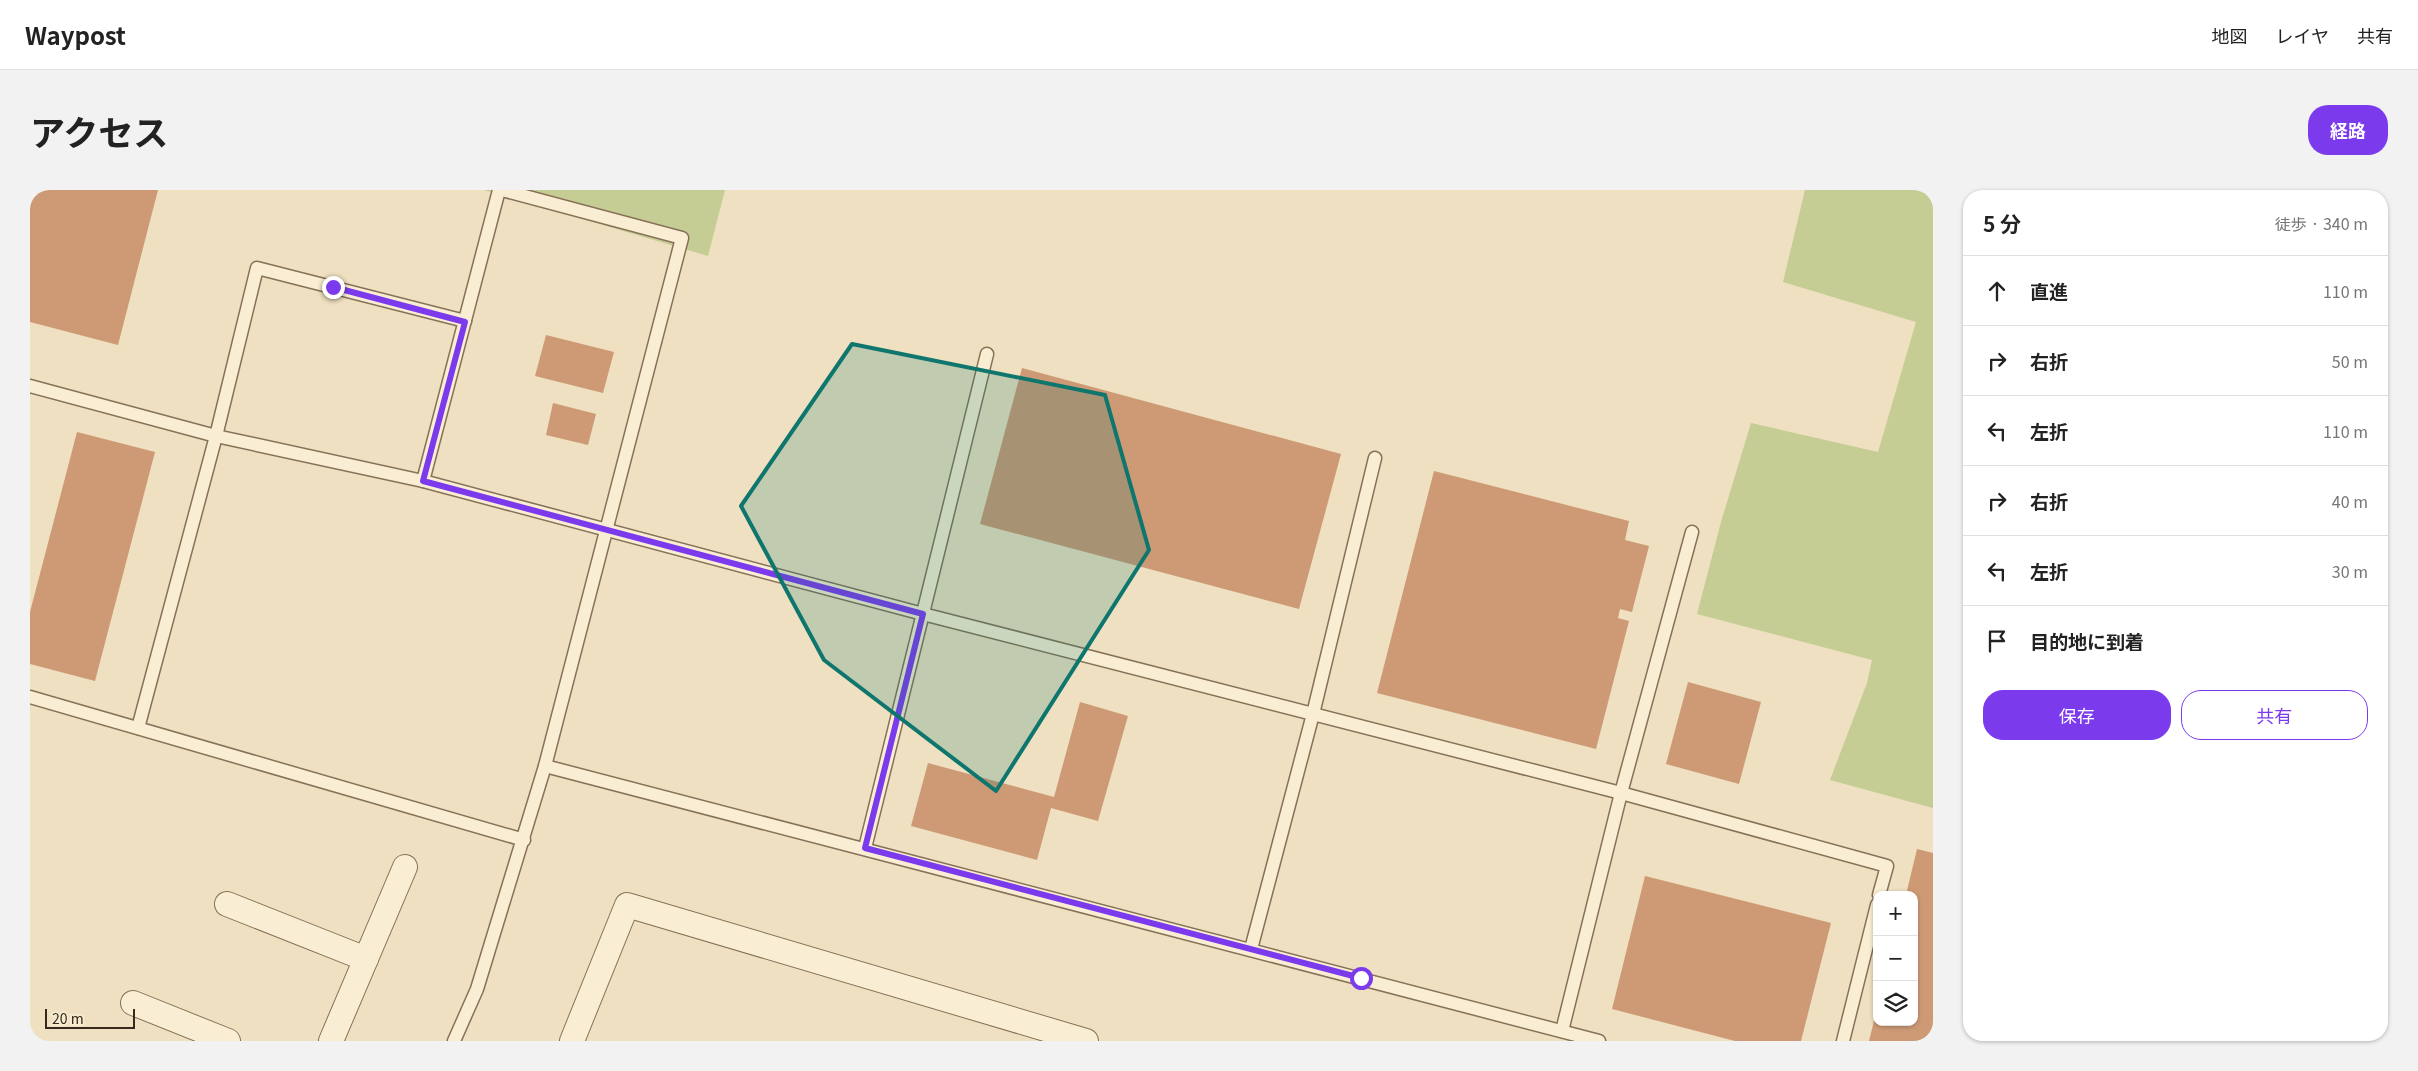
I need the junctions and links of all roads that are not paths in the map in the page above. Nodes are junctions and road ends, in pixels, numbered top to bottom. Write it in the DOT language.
graph roads {
  1 [pos="500,190"];
  2 [pos="465,322"];
  3 [pos="987,354"];
  4 [pos="30,386"];
  5 [pos="216,436"];
  6 [pos="1376,458"];
  7 [pos="423,481"];
  8 [pos="607,530"];
  9 [pos="1692,532"];
  10 [pos="923,614"];
  11 [pos="30,696"];
  12 [pos="1313,714"];
  13 [pos="138,728"];
  14 [pos="545,766"];
  15 [pos="1621,794"];
  16 [pos="524,840"];
  17 [pos="865,848"];
  18 [pos="405,867"];
  19 [pos="1880,891"];
  20 [pos="226,904"];
  21 [pos="1873,921"];
  22 [pos="1251,949"];
  23 [pos="366,959"];
  24 [pos="132,1003"];
  25 [pos="1562,1031"];
  26 [pos="228,1041"];
  27 [pos="330,1041"];
  28 [pos="454,1041"];
  29 [pos="572,1041"];
  30 [pos="1086,1041"];
  31 [pos="1599,1041"];
  32 [pos="1843,1041"];
  1 -- 2 [label="lane"];
  1 -- 8 [label="lane"];
  2 -- 5 [label="lane"];
  2 -- 7 [label="lane"];
  3 -- 10 [label="lane"];
  4 -- 5 [label="lane"];
  5 -- 7 [label="lane"];
  5 -- 13 [label="lane"];
  6 -- 12 [label="lane"];
  7 -- 8 [label="lane"];
  8 -- 10 [label="lane"];
  8 -- 14 [label="lane"];
  9 -- 15 [label="lane"];
  10 -- 12 [label="lane"];
  10 -- 17 [label="lane"];
  11 -- 13 [label="lane"];
  12 -- 15 [label="lane"];
  12 -- 22 [label="lane"];
  13 -- 16 [label="lane"];
  14 -- 16 [label="lane"];
  14 -- 17 [label="lane"];
  15 -- 19 [label="lane"];
  15 -- 25 [label="lane"];
  16 -- 28 [label="lane"];
  17 -- 22 [label="lane"];
  18 -- 23 [label="street"];
  20 -- 23 [label="street"];
  21 -- 32 [label="lane"];
  22 -- 25 [label="lane"];
  23 -- 27 [label="street"];
  24 -- 26 [label="street"];
  25 -- 31 [label="lane"];
  29 -- 30 [label="street"];
}
